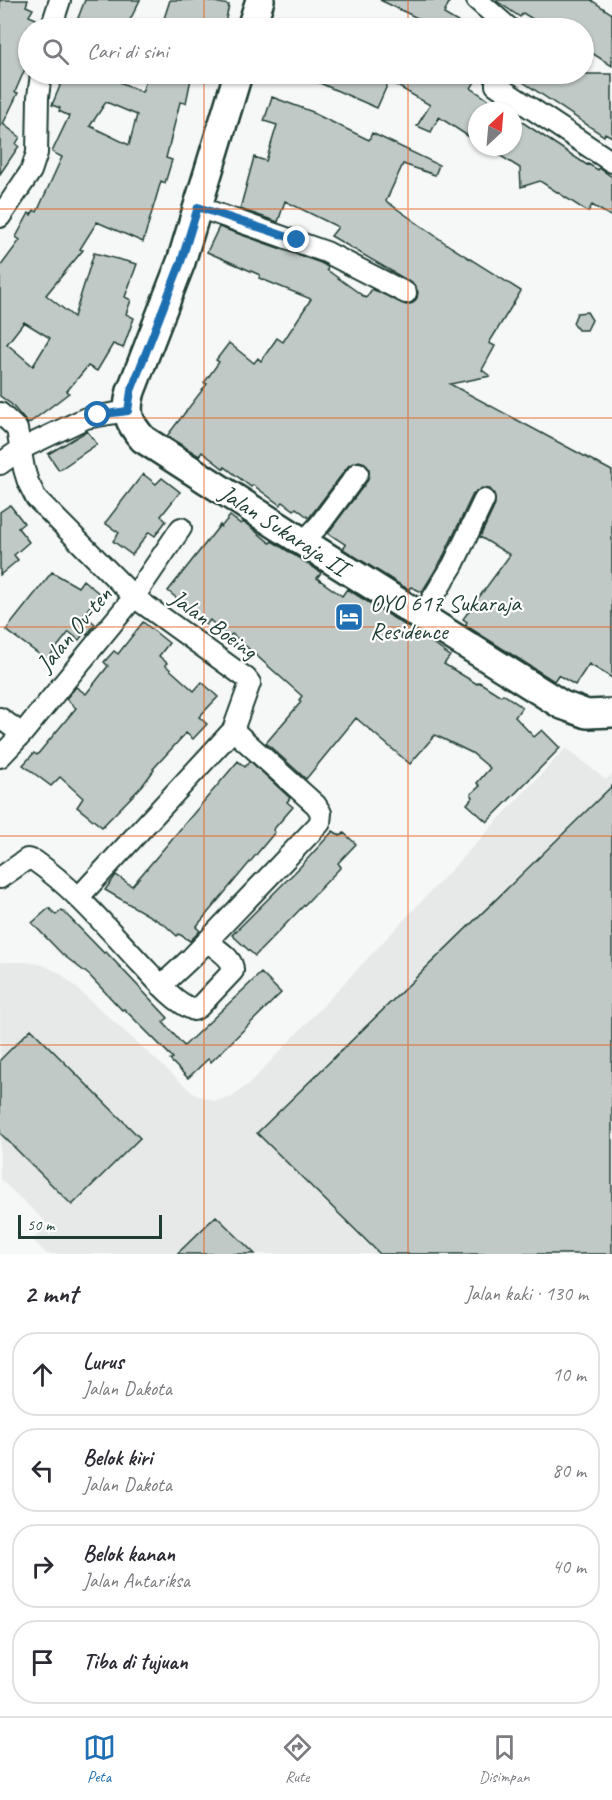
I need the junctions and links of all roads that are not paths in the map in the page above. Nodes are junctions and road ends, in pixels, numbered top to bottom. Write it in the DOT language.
graph roads {
  1 [pos="60,0"];
  2 [pos="260,0"];
  3 [pos="477,0"];
  4 [pos="54,18"];
  5 [pos="255,18"];
  6 [pos="498,18"];
  7 [pos="40,84"];
  8 [pos="235,84"];
  9 [pos="496,84"];
  10 [pos="612,162"];
  11 [pos="198,207"];
  12 [pos="0,217"];
  13 [pos="406,293"];
  14 [pos="128,411"];
  15 [pos="0,413"];
  16 [pos="21,448"];
  17 [pos="0,464"];
  18 [pos="358,473"];
  19 [pos="484,500"];
  20 [pos="181,528"];
  21 [pos="303,542"];
  22 [pos="134,597"];
  23 [pos="421,617"];
  24 [pos="612,713"];
  25 [pos="0,718"];
  26 [pos="233,730"];
  27 [pos="22,734"];
  28 [pos="0,757"];
  29 [pos="0,878"];
  30 [pos="78,898"];
  31 [pos="207,941"];
  32 [pos="161,986"];
  1 -- 4 [label="street"];
  2 -- 5 [label="main road"];
  3 -- 6 [label="street"];
  7 -- 12 [label="street"];
  8 -- 11 [label="main road"];
  9 -- 10 [label="street"];
  11 -- 13 [label="street"];
  11 -- 14 [label="main road"];
  14 -- 16 [label="street"];
  14 -- 21 [label="main road, Jalan Sukaraja II"];
  15 -- 16 [label="street, Jalan Boeing"];
  16 -- 17 [label="street"];
  16 -- 22 [label="street, Jalan Boeing"];
  18 -- 21 [label="street"];
  19 -- 23 [label="street"];
  20 -- 22 [label="street, Jalan Ov-ten"];
  21 -- 23 [label="main road, Jalan Sukaraja II"];
  22 -- 26 [label="street, Jalan Boeing"];
  22 -- 27 [label="street, Jalan Ov-ten"];
  23 -- 24 [label="main road, Jalan Sukaraja II"];
  25 -- 27 [label="street"];
  26 -- 30 [label="street, Jalan Boeing"];
  26 -- 31 [label="street"];
  27 -- 28 [label="street, Jalan Ov-ten"];
  29 -- 30 [label="street"];
  30 -- 32 [label="street"];
  31 -- 32 [label="street"];
  31 -- 32 [label="street"];
}
